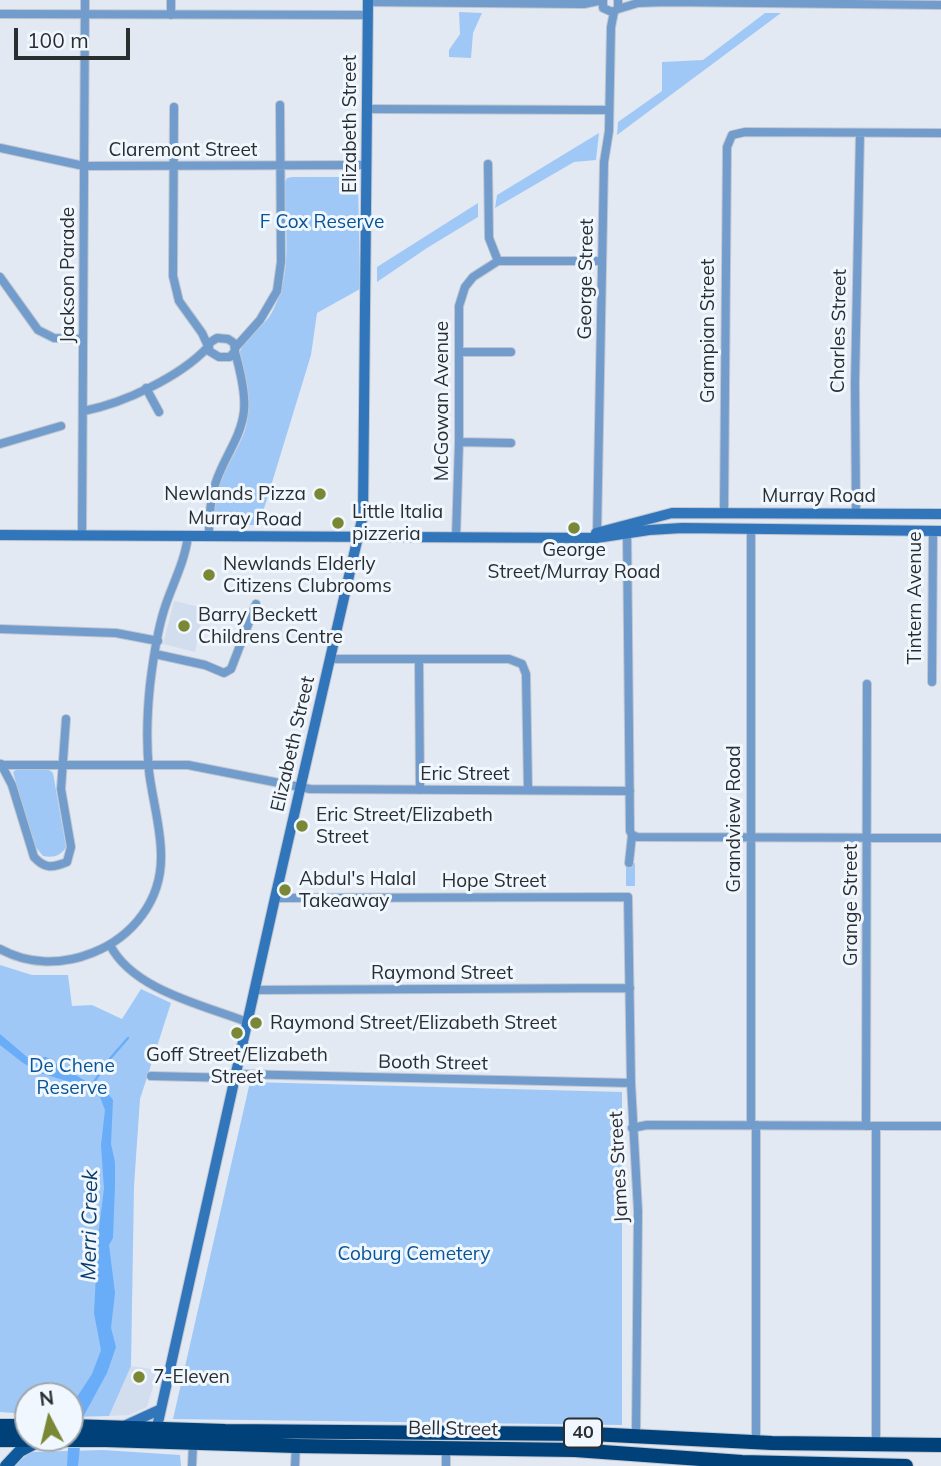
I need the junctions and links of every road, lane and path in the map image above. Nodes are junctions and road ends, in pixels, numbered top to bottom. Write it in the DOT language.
graph roads {
  1 [pos="85,0"];
  2 [pos="172,0"];
  3 [pos="368,1"];
  4 [pos="611,5"];
  5 [pos="941,5"];
  6 [pos="0,14"];
  7 [pos="85,15"];
  8 [pos="172,15"];
  9 [pos="368,15"];
  10 [pos="280,105"];
  11 [pos="174,107"];
  12 [pos="368,109"];
  13 [pos="609,110"];
  14 [pos="860,133"];
  15 [pos="941,133"];
  16 [pos="0,148"];
  17 [pos="488,164"];
  18 [pos="281,165"];
  19 [pos="367,165"];
  20 [pos="84,166"];
  21 [pos="174,166"];
  22 [pos="498,261"];
  23 [pos="603,261"];
  24 [pos="0,277"];
  25 [pos="196,324"];
  26 [pos="253,326"];
  27 [pos="217,338"];
  28 [pos="83,339"];
  29 [pos="228,340"];
  30 [pos="208,347"];
  31 [pos="235,350"];
  32 [pos="460,352"];
  33 [pos="511,352"];
  34 [pos="214,355"];
  35 [pos="224,358"];
  36 [pos="190,365"];
  37 [pos="240,380"];
  38 [pos="146,388"];
  39 [pos="84,411"];
  40 [pos="159,412"];
  41 [pos="61,426"];
  42 [pos="459,442"];
  43 [pos="510,443"];
  44 [pos="0,444"];
  45 [pos="724,512"];
  46 [pos="752,513"];
  47 [pos="856,513"];
  48 [pos="937,514"];
  49 [pos="724,528"];
  50 [pos="751,528"];
  51 [pos="856,530"];
  52 [pos="937,531"];
  53 [pos="597,533"];
  54 [pos="627,534"];
  55 [pos="0,535"];
  56 [pos="82,535"];
  57 [pos="188,536"];
  58 [pos="209,536"];
  59 [pos="359,537"];
  60 [pos="456,537"];
  61 [pos="574,537"];
  62 [pos="256,604"];
  63 [pos="0,629"];
  64 [pos="158,641"];
  65 [pos="155,654"];
  66 [pos="330,659"];
  67 [pos="419,660"];
  68 [pos="932,682"];
  69 [pos="867,684"];
  70 [pos="66,719"];
  71 [pos="62,764"];
  72 [pos="1,765"];
  73 [pos="148,765"];
  74 [pos="301,786"];
  75 [pos="420,790"];
  76 [pos="528,790"];
  77 [pos="630,791"];
  78 [pos="632,835"];
  79 [pos="867,837"];
  80 [pos="941,838"];
  81 [pos="751,839"];
  82 [pos="629,863"];
  83 [pos="628,897"];
  84 [pos="275,898"];
  85 [pos="110,945"];
  86 [pos="0,949"];
  87 [pos="630,988"];
  88 [pos="255,990"];
  89 [pos="247,1022"];
  90 [pos="151,1076"];
  91 [pos="235,1076"];
  92 [pos="631,1083"];
  93 [pos="754,1125"];
  94 [pos="871,1126"];
  95 [pos="941,1126"];
  96 [pos="632,1128"];
  97 [pos="159,1410"];
  98 [pos="119,1427"];
  99 [pos="84,1431"];
  100 [pos="296,1431"];
  101 [pos="446,1432"];
  102 [pos="88,1433"];
  103 [pos="84,1434"];
  104 [pos="155,1435"];
  105 [pos="636,1436"];
  106 [pos="667,1437"];
  107 [pos="756,1443"];
  108 [pos="193,1444"];
  109 [pos="876,1444"];
  110 [pos="941,1445"];
  111 [pos="296,1447"];
  112 [pos="446,1447"];
  113 [pos="19,1452"];
  114 [pos="673,1458"];
  115 [pos="700,1463"];
  116 [pos="6,1466"];
  117 [pos="192,1466"];
  118 [pos="295,1466"];
  119 [pos="446,1466"];
  120 [pos="906,1466"];
  1 -- 7 [label="street, Jackson Parade"];
  2 -- 8 [label="street"];
  3 -- 4 [label="street"];
  3 -- 9 [label="main road, Elizabeth Street"];
  4 -- 5 [label="street"];
  4 -- 13 [label="street, George Street"];
  6 -- 7 [label="street"];
  7 -- 8 [label="street"];
  7 -- 20 [label="street, Jackson Parade"];
  8 -- 9 [label="street"];
  9 -- 12 [label="main road, Elizabeth Street"];
  10 -- 18 [label="street"];
  11 -- 21 [label="street"];
  12 -- 13 [label="street"];
  12 -- 19 [label="main road, Elizabeth Street"];
  13 -- 23 [label="street, George Street"];
  14 -- 15 [label="street"];
  14 -- 45 [label="street, Grampian Street"];
  14 -- 47 [label="street, Charles Street"];
  16 -- 20 [label="street, Claremont Street"];
  17 -- 22 [label="street"];
  18 -- 19 [label="street, Claremont Street"];
  18 -- 21 [label="street, Claremont Street"];
  18 -- 26 [label="street"];
  19 -- 59 [label="main road, Elizabeth Street"];
  20 -- 21 [label="street, Claremont Street"];
  20 -- 28 [label="street, Jackson Parade"];
  21 -- 25 [label="street"];
  22 -- 23 [label="street"];
  22 -- 32 [label="street, McGowan Avenue"];
  23 -- 53 [label="street, George Street"];
  24 -- 28 [label="street"];
  25 -- 27 [label="street"];
  25 -- 30 [label="street"];
  26 -- 29 [label="street"];
  26 -- 31 [label="street"];
  27 -- 29 [label="street"];
  27 -- 30 [label="street"];
  28 -- 39 [label="street, Jackson Parade"];
  29 -- 31 [label="street"];
  30 -- 34 [label="street"];
  30 -- 36 [label="street"];
  31 -- 35 [label="street"];
  31 -- 37 [label="street"];
  32 -- 33 [label="street"];
  32 -- 42 [label="street, McGowan Avenue"];
  34 -- 35 [label="street"];
  34 -- 36 [label="street"];
  35 -- 37 [label="street"];
  36 -- 38 [label="street"];
  37 -- 58 [label="street"];
  38 -- 39 [label="street"];
  38 -- 40 [label="street"];
  39 -- 56 [label="street, Jackson Parade"];
  41 -- 44 [label="street"];
  42 -- 43 [label="street"];
  42 -- 60 [label="street, McGowan Avenue"];
  45 -- 46 [label="main road, Murray Road"];
  45 -- 49 [label="main road, Grampian Street"];
  45 -- 53 [label="main road, Murray Road"];
  46 -- 47 [label="main road, Murray Road"];
  46 -- 50 [label="main road, Grandview Road"];
  47 -- 48 [label="main road, Murray Road"];
  47 -- 51 [label="main road, Charles Street"];
  48 -- 52 [label="main road, Tintern Avenue"];
  49 -- 50 [label="main road, Murray Road"];
  49 -- 54 [label="main road, Murray Road"];
  50 -- 51 [label="main road, Murray Road"];
  50 -- 81 [label="street, Grandview Road"];
  51 -- 52 [label="main road, Murray Road"];
  52 -- 68 [label="street, Tintern Avenue"];
  53 -- 61 [label="main road, Murray Road"];
  54 -- 61 [label="main road, Murray Road"];
  54 -- 77 [label="street"];
  55 -- 56 [label="main road, Murray Road"];
  56 -- 57 [label="main road, Murray Road"];
  57 -- 58 [label="main road, Murray Road"];
  57 -- 64 [label="street"];
  58 -- 59 [label="main road, Murray Road"];
  59 -- 60 [label="main road, Murray Road"];
  59 -- 66 [label="main road, Elizabeth Street"];
  60 -- 61 [label="main road, Murray Road"];
  62 -- 65 [label="street"];
  63 -- 64 [label="street"];
  64 -- 65 [label="street"];
  65 -- 73 [label="street"];
  66 -- 67 [label="street"];
  66 -- 74 [label="main road, Elizabeth Street"];
  67 -- 75 [label="street"];
  67 -- 76 [label="street"];
  69 -- 79 [label="street, Grange Street"];
  70 -- 71 [label="street"];
  71 -- 72 [label="street, Eric Street"];
  71 -- 72 [label="street"];
  71 -- 73 [label="street, Eric Street"];
  73 -- 74 [label="street, Eric Street"];
  73 -- 85 [label="street"];
  74 -- 75 [label="street, Eric Street"];
  74 -- 84 [label="main road, Elizabeth Street"];
  75 -- 76 [label="street, Eric Street"];
  76 -- 77 [label="street, Eric Street"];
  77 -- 78 [label="street"];
  78 -- 81 [label="street"];
  78 -- 82 [label="street"];
  79 -- 80 [label="street"];
  79 -- 81 [label="street"];
  79 -- 94 [label="street, Grange Street"];
  81 -- 93 [label="street, Grandview Road"];
  83 -- 84 [label="street, Hope Street"];
  83 -- 87 [label="street, James Street"];
  84 -- 88 [label="main road, Elizabeth Street"];
  85 -- 86 [label="street"];
  85 -- 89 [label="street"];
  87 -- 88 [label="street, Raymond Street"];
  87 -- 92 [label="street, James Street"];
  88 -- 89 [label="main road, Elizabeth Street"];
  89 -- 91 [label="main road, Elizabeth Street"];
  90 -- 91 [label="street, Booth Street"];
  91 -- 92 [label="street, Booth Street"];
  91 -- 97 [label="main road, Elizabeth Street"];
  92 -- 96 [label="street, James Street"];
  93 -- 94 [label="street"];
  93 -- 96 [label="street"];
  93 -- 107 [label="street, Grandview Road"];
  94 -- 95 [label="street"];
  94 -- 109 [label="street, Grange Street"];
  96 -- 105 [label="street, James Street"];
  97 -- 98 [label="main road"];
  97 -- 104 [label="main road, Elizabeth Street"];
  98 -- 102 [label="highway, Bell Street / 40"];
  98 -- 104 [label="highway, Bell Street / 40"];
  99 -- 102 [label="highway, Bell Street / 40"];
  100 -- 101 [label="highway, Bell Street / 40"];
  100 -- 104 [label="highway, Bell Street / 40"];
  100 -- 111 [label="street"];
  101 -- 105 [label="highway, Bell Street / 40"];
  101 -- 112 [label="street"];
  102 -- 103 [label="highway, Bell Street / 40"];
  102 -- 104 [label="highway, Bell Street / 40"];
  104 -- 108 [label="highway, Bell Street / 40"];
  105 -- 106 [label="highway, Bell Street / 40"];
  106 -- 107 [label="highway, Bell Street / 40"];
  106 -- 114 [label="highway"];
  107 -- 109 [label="highway, Bell Street / 40"];
  108 -- 111 [label="highway, Bell Street / 40"];
  108 -- 117 [label="street"];
  109 -- 110 [label="highway, Bell Street / 40"];
  111 -- 112 [label="highway, Bell Street / 40"];
  111 -- 118 [label="street"];
  112 -- 114 [label="highway, Bell Street / 40"];
  112 -- 119 [label="street"];
  113 -- 116 [label="main road"];
  114 -- 115 [label="highway, Bell Street / 40"];
  115 -- 120 [label="highway, Bell Street / 40"];
}
